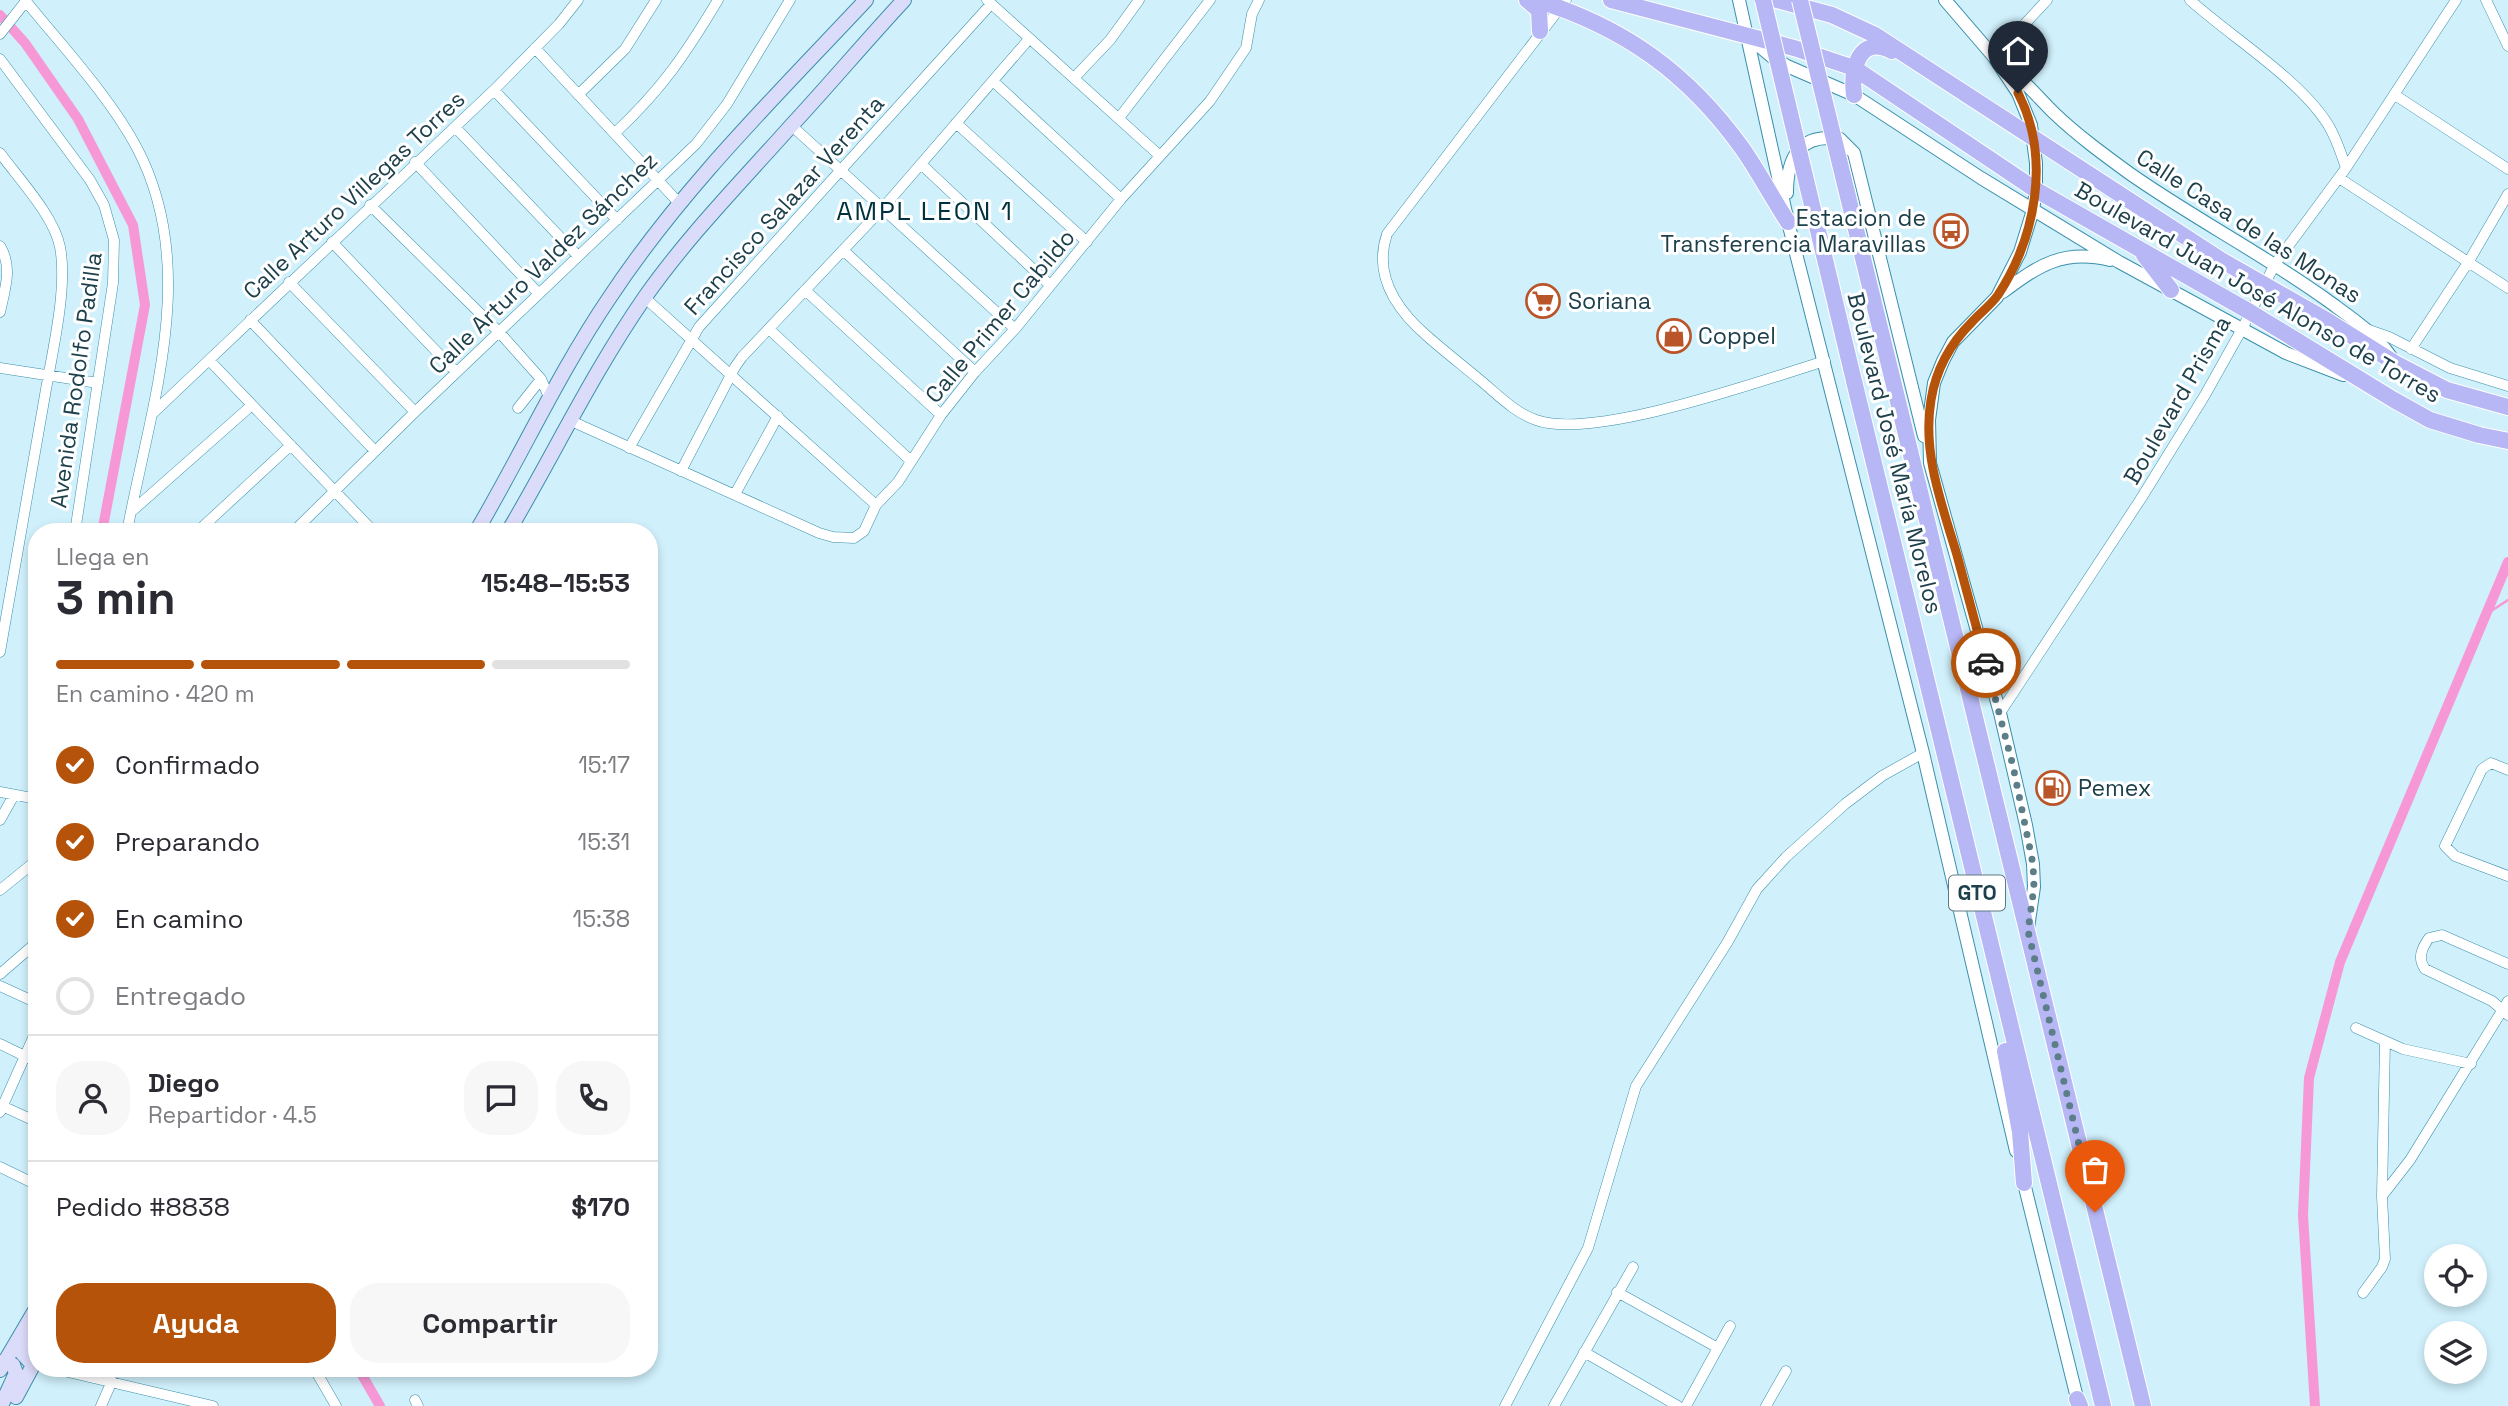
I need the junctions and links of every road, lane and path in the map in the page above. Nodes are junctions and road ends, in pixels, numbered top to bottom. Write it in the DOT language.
graph roads {
  1 [pos="26,0"];
  2 [pos="578,0"];
  3 [pos="656,0"];
  4 [pos="718,0"];
  5 [pos="790,0"];
  6 [pos="866,0"];
  7 [pos="896,0"];
  8 [pos="904,0"];
  9 [pos="1139,0"];
  10 [pos="1210,0"];
  11 [pos="1259,0"];
  12 [pos="1527,0"];
  13 [pos="1536,0"];
  14 [pos="1611,0"];
  15 [pos="1739,0"];
  16 [pos="1763,0"];
  17 [pos="1777,0"];
  18 [pos="1800,0"];
  19 [pos="1945,0"];
  20 [pos="2046,0"];
  21 [pos="2190,0"];
  22 [pos="2456,0"];
  23 [pos="2486,0"];
  24 [pos="989,2"];
  25 [pos="1563,4"];
  26 [pos="1540,31"];
  27 [pos="0,34"];
  28 [pos="869,37"];
  29 [pos="1747,37"];
  30 [pos="1029,39"];
  31 [pos="2508,46"];
  32 [pos="536,48"];
  33 [pos="1994,57"];
  34 [pos="0,59"];
  35 [pos="1854,68"];
  36 [pos="1074,78"];
  37 [pos="993,81"];
  38 [pos="494,90"];
  39 [pos="578,95"];
  40 [pos="1854,95"];
  41 [pos="2395,95"];
  42 [pos="1975,101"];
  43 [pos="1119,118"];
  44 [pos="956,123"];
  45 [pos="792,126"];
  46 [pos="456,127"];
  47 [pos="615,133"];
  48 [pos="2033,140"];
  49 [pos="0,153"];
  50 [pos="1158,155"];
  51 [pos="415,162"];
  52 [pos="921,164"];
  53 [pos="2346,168"];
  54 [pos="2508,169"];
  55 [pos="840,170"];
  56 [pos="2339,178"];
  57 [pos="659,179"];
  58 [pos="2036,190"];
  59 [pos="2508,194"];
  60 [pos="1121,199"];
  61 [pos="679,203"];
  62 [pos="370,205"];
  63 [pos="882,209"];
  64 [pos="2033,210"];
  65 [pos="617,220"];
  66 [pos="1788,222"];
  67 [pos="332,242"];
  68 [pos="1087,242"];
  69 [pos="0,246"];
  70 [pos="2139,248"];
  71 [pos="843,250"];
  72 [pos="578,256"];
  73 [pos="2469,261"];
  74 [pos="2119,262"];
  75 [pos="2275,264"];
  76 [pos="289,282"];
  77 [pos="3,284"];
  78 [pos="2264,284"];
  79 [pos="1050,285"];
  80 [pos="2508,288"];
  81 [pos="806,290"];
  82 [pos="2172,290"];
  83 [pos="539,294"];
  84 [pos="1997,297"];
  85 [pos="645,298"];
  86 [pos="2250,312"];
  87 [pos="0,313"];
  88 [pos="250,320"];
  89 [pos="1014,328"];
  90 [pos="2363,328"];
  91 [pos="2242,329"];
  92 [pos="769,330"];
  93 [pos="499,332"];
  94 [pos="690,339"];
  95 [pos="2411,349"];
  96 [pos="209,360"];
  97 [pos="1825,361"];
  98 [pos="2395,363"];
  99 [pos="0,368"];
  100 [pos="456,372"];
  101 [pos="975,372"];
  102 [pos="731,374"];
  103 [pos="48,376"];
  104 [pos="541,379"];
  105 [pos="98,383"];
  106 [pos="2373,386"];
  107 [pos="2508,386"];
  108 [pos="549,397"];
  109 [pos="252,405"];
  110 [pos="2508,407"];
  111 [pos="518,408"];
  112 [pos="415,412"];
  113 [pos="152,414"];
  114 [pos="941,415"];
  115 [pos="778,416"];
  116 [pos="569,419"];
  117 [pos="2508,441"];
  118 [pos="291,445"];
  119 [pos="629,448"];
  120 [pos="375,451"];
  121 [pos="911,461"];
  122 [pos="1930,463"];
  123 [pos="681,471"];
  124 [pos="336,491"];
  125 [pos="735,494"];
  126 [pos="876,505"];
  127 [pos="131,512"];
  128 [pos="76,523"];
  129 [pos="129,523"];
  130 [pos="207,523"];
  131 [pos="302,523"];
  132 [pos="366,523"];
  133 [pos="481,523"];
  134 [pos="513,523"];
  135 [pos="0,652"];
  136 [pos="2000,713"];
  137 [pos="1923,753"];
  138 [pos="2508,770"];
  139 [pos="0,792"];
  140 [pos="14,795"];
  141 [pos="28,797"];
  142 [pos="0,820"];
  143 [pos="28,867"];
  144 [pos="2508,876"];
  145 [pos="0,890"];
  146 [pos="2028,931"];
  147 [pos="28,950"];
  148 [pos="1993,959"];
  149 [pos="2508,964"];
  150 [pos="0,974"];
  151 [pos="0,986"];
  152 [pos="28,999"];
  153 [pos="2506,1009"];
  154 [pos="2356,1028"];
  155 [pos="2385,1041"];
  156 [pos="0,1044"];
  157 [pos="28,1049"];
  158 [pos="25,1056"];
  159 [pos="28,1058"];
  160 [pos="2471,1064"];
  161 [pos="1,1108"];
  162 [pos="28,1118"];
  163 [pos="0,1167"];
  164 [pos="28,1181"];
  165 [pos="2024,1183"];
  166 [pos="2382,1196"];
  167 [pos="1633,1267"];
  168 [pos="1617,1292"];
  169 [pos="2363,1293"];
  170 [pos="28,1321"];
  171 [pos="1730,1326"];
  172 [pos="28,1341"];
  173 [pos="1718,1348"];
  174 [pos="1584,1352"];
  175 [pos="28,1359"];
  176 [pos="28,1363"];
  177 [pos="1,1364"];
  178 [pos="1786,1371"];
  179 [pos="28,1376"];
  180 [pos="93,1377"];
  181 [pos="319,1377"];
  182 [pos="112,1381"];
  183 [pos="2078,1404"];
  184 [pos="1,1406"];
  185 [pos="12,1406"];
  186 [pos="102,1406"];
  187 [pos="213,1406"];
  188 [pos="336,1406"];
  189 [pos="1505,1406"];
  190 [pos="1554,1406"];
  191 [pos="1678,1406"];
  192 [pos="1686,1406"];
  193 [pos="1766,1406"];
  194 [pos="2103,1406"];
  195 [pos="2143,1406"];
  1 -- 27 [label="street"];
  1 -- 113 [label="street"];
  2 -- 32 [label="street, Calle Arturo Villegas Torres"];
  3 -- 39 [label="street"];
  4 -- 47 [label="street"];
  5 -- 57 [label="street, Calle Arturo Valdez Sánchez"];
  6 -- 61 [label="main road"];
  7 -- 28 [label="main road"];
  8 -- 28 [label="main road"];
  9 -- 36 [label="street"];
  10 -- 43 [label="street"];
  11 -- 50 [label="street, Calle Primer Cabildo"];
  12 -- 26 [label="main road"];
  13 -- 25 [label="main road"];
  14 -- 29 [label="main road, Boulevard Juan José Alonso de Torres"];
  15 -- 29 [label="street"];
  16 -- 148 [label="main road, Boulevard José María Morelos / GTO, bridge"];
  17 -- 42 [label="main road, Boulevard Juan José Alonso de Torres"];
  18 -- 146 [label="main road, Boulevard José María Morelos / GTO, bridge"];
  19 -- 33 [label="street"];
  20 -- 33 [label="street"];
  21 -- 53 [label="street"];
  22 -- 41 [label="street, Boulevard Prisma"];
  23 -- 31 [label="street"];
  24 -- 30 [label="street"];
  24 -- 55 [label="street, Francisco Salazar Verenta"];
  25 -- 26 [label="street"];
  25 -- 66 [label="main road"];
  26 -- 97 [label="street"];
  28 -- 45 [label="main road"];
  29 -- 35 [label="main road, Boulevard Juan José Alonso de Torres"];
  29 -- 40 [label="street"];
  29 -- 66 [label="street"];
  30 -- 36 [label="street"];
  30 -- 37 [label="street"];
  32 -- 38 [label="street, Calle Arturo Villegas Torres"];
  32 -- 39 [label="street"];
  33 -- 48 [label="street"];
  33 -- 75 [label="street, Calle Casa de las Monas"];
  34 -- 105 [label="street, Avenida Rodolfo Padilla"];
  35 -- 40 [label="main road"];
  35 -- 42 [label="main road"];
  35 -- 58 [label="main road, Boulevard Juan José Alonso de Torres"];
  36 -- 43 [label="street"];
  37 -- 44 [label="street"];
  37 -- 60 [label="street"];
  38 -- 46 [label="street, Calle Arturo Villegas Torres"];
  38 -- 65 [label="street"];
  39 -- 47 [label="street"];
  40 -- 64 [label="street"];
  41 -- 53 [label="street, Boulevard Prisma"];
  41 -- 54 [label="street"];
  42 -- 48 [label="main road, Boulevard Juan José Alonso de Torres"];
  43 -- 50 [label="street"];
  44 -- 52 [label="street"];
  44 -- 68 [label="street"];
  45 -- 55 [label="street"];
  45 -- 85 [label="main road"];
  46 -- 51 [label="street, Calle Arturo Villegas Torres"];
  46 -- 72 [label="street"];
  47 -- 57 [label="street"];
  48 -- 58 [label="street"];
  48 -- 78 [label="main road, Boulevard Juan José Alonso de Torres"];
  49 -- 103 [label="street"];
  50 -- 60 [label="street, Calle Primer Cabildo"];
  51 -- 62 [label="street, Calle Arturo Villegas Torres"];
  51 -- 83 [label="street"];
  52 -- 63 [label="street"];
  52 -- 79 [label="street"];
  53 -- 56 [label="street, Boulevard Prisma"];
  55 -- 63 [label="street"];
  55 -- 94 [label="street, Francisco Salazar Verenta"];
  56 -- 73 [label="street"];
  56 -- 75 [label="street, Boulevard Prisma"];
  57 -- 61 [label="street"];
  57 -- 65 [label="street, Calle Arturo Valdez Sánchez"];
  58 -- 64 [label="street"];
  58 -- 70 [label="main road, Boulevard Juan José Alonso de Torres"];
  59 -- 73 [label="street"];
  60 -- 68 [label="street, Calle Primer Cabildo"];
  61 -- 108 [label="main road"];
  62 -- 67 [label="street, Calle Arturo Villegas Torres"];
  62 -- 93 [label="street"];
  63 -- 71 [label="street"];
  63 -- 89 [label="street"];
  64 -- 74 [label="street"];
  64 -- 84 [label="street"];
  65 -- 72 [label="street, Calle Arturo Valdez Sánchez"];
  66 -- 97 [label="street"];
  66 -- 122 [label="street"];
  67 -- 76 [label="street, Calle Arturo Villegas Torres"];
  67 -- 100 [label="street"];
  68 -- 79 [label="street, Calle Primer Cabildo"];
  69 -- 77 [label="street"];
  70 -- 82 [label="main road"];
  70 -- 86 [label="main road, Boulevard Juan José Alonso de Torres"];
  71 -- 81 [label="street"];
  71 -- 101 [label="street"];
  72 -- 83 [label="street, Calle Arturo Valdez Sánchez"];
  73 -- 80 [label="street"];
  73 -- 95 [label="street"];
  74 -- 82 [label="street"];
  74 -- 84 [label="street"];
  75 -- 78 [label="street, Boulevard Prisma"];
  75 -- 90 [label="street, Calle Casa de las Monas"];
  76 -- 88 [label="street, Calle Arturo Villegas Torres"];
  76 -- 112 [label="street"];
  77 -- 87 [label="street"];
  78 -- 86 [label="street, Boulevard Prisma"];
  78 -- 98 [label="main road, Boulevard Juan José Alonso de Torres"];
  79 -- 89 [label="street, Calle Primer Cabildo"];
  81 -- 92 [label="street"];
  81 -- 114 [label="street"];
  82 -- 91 [label="street"];
  83 -- 93 [label="street, Calle Arturo Valdez Sánchez"];
  84 -- 122 [label="street"];
  85 -- 94 [label="street"];
  85 -- 116 [label="main road"];
  86 -- 91 [label="street, Boulevard Prisma"];
  86 -- 106 [label="main road, Boulevard Juan José Alonso de Torres"];
  88 -- 96 [label="street, Calle Arturo Villegas Torres"];
  88 -- 120 [label="street"];
  89 -- 101 [label="street, Calle Primer Cabildo"];
  90 -- 95 [label="street, Calle Casa de las Monas"];
  90 -- 98 [label="street"];
  91 -- 106 [label="street"];
  91 -- 136 [label="street, Boulevard Prisma"];
  92 -- 102 [label="street"];
  92 -- 121 [label="street"];
  93 -- 100 [label="street, Calle Arturo Valdez Sánchez"];
  93 -- 104 [label="street"];
  94 -- 102 [label="street"];
  94 -- 119 [label="street, Francisco Salazar Verenta"];
  95 -- 107 [label="street, Calle Casa de las Monas"];
  96 -- 109 [label="street"];
  96 -- 113 [label="street, Calle Arturo Villegas Torres"];
  97 -- 137 [label="street"];
  98 -- 110 [label="main road, Boulevard Juan José Alonso de Torres"];
  99 -- 103 [label="street"];
  100 -- 112 [label="street, Calle Arturo Valdez Sánchez"];
  101 -- 114 [label="street, Calle Primer Cabildo"];
  102 -- 115 [label="street"];
  102 -- 123 [label="street"];
  103 -- 105 [label="street"];
  103 -- 135 [label="street"];
  104 -- 108 [label="street"];
  104 -- 111 [label="street"];
  105 -- 128 [label="street, Avenida Rodolfo Padilla"];
  106 -- 117 [label="main road, Boulevard Juan José Alonso de Torres"];
  108 -- 133 [label="main road"];
  109 -- 118 [label="street"];
  109 -- 127 [label="street"];
  112 -- 120 [label="street, Calle Arturo Valdez Sánchez"];
  113 -- 127 [label="street"];
  114 -- 121 [label="street, Calle Primer Cabildo"];
  115 -- 125 [label="street"];
  115 -- 126 [label="street"];
  116 -- 119 [label="street"];
  116 -- 134 [label="main road"];
  118 -- 124 [label="street"];
  118 -- 130 [label="street"];
  119 -- 123 [label="street"];
  120 -- 124 [label="street, Calle Arturo Valdez Sánchez"];
  121 -- 126 [label="street, Calle Primer Cabildo"];
  122 -- 136 [label="street"];
  123 -- 125 [label="street"];
  124 -- 131 [label="street, Calle Arturo Valdez Sánchez"];
  124 -- 132 [label="street"];
  125 -- 126 [label="street, Calle Primer Cabildo"];
  127 -- 129 [label="street"];
  136 -- 146 [label="street"];
  137 -- 165 [label="street"];
  137 -- 189 [label="street"];
  138 -- 144 [label="street"];
  139 -- 140 [label="street"];
  140 -- 141 [label="street"];
  140 -- 142 [label="street"];
  143 -- 145 [label="street"];
  146 -- 195 [label="main road, Boulevard José María Morelos / GTO"];
  147 -- 150 [label="street"];
  148 -- 165 [label="main road"];
  148 -- 194 [label="main road, Boulevard José María Morelos / GTO"];
  149 -- 153 [label="street"];
  151 -- 152 [label="street"];
  153 -- 160 [label="street"];
  154 -- 155 [label="street"];
  155 -- 160 [label="street"];
  155 -- 166 [label="street"];
  156 -- 158 [label="street"];
  157 -- 158 [label="street"];
  158 -- 159 [label="street"];
  158 -- 161 [label="street"];
  160 -- 166 [label="street"];
  161 -- 162 [label="street"];
  163 -- 164 [label="street"];
  165 -- 183 [label="street"];
  166 -- 169 [label="street"];
  167 -- 168 [label="street"];
  168 -- 173 [label="street"];
  168 -- 174 [label="street"];
  170 -- 177 [label="main road"];
  171 -- 173 [label="street"];
  172 -- 175 [label="main road"];
  173 -- 192 [label="street"];
  174 -- 190 [label="street"];
  174 -- 191 [label="street"];
  176 -- 177 [label="street"];
  177 -- 184 [label="main road"];
  178 -- 193 [label="street"];
  179 -- 185 [label="main road"];
  180 -- 182 [label="street"];
  181 -- 188 [label="street"];
  182 -- 186 [label="street"];
  182 -- 187 [label="street"];
}
